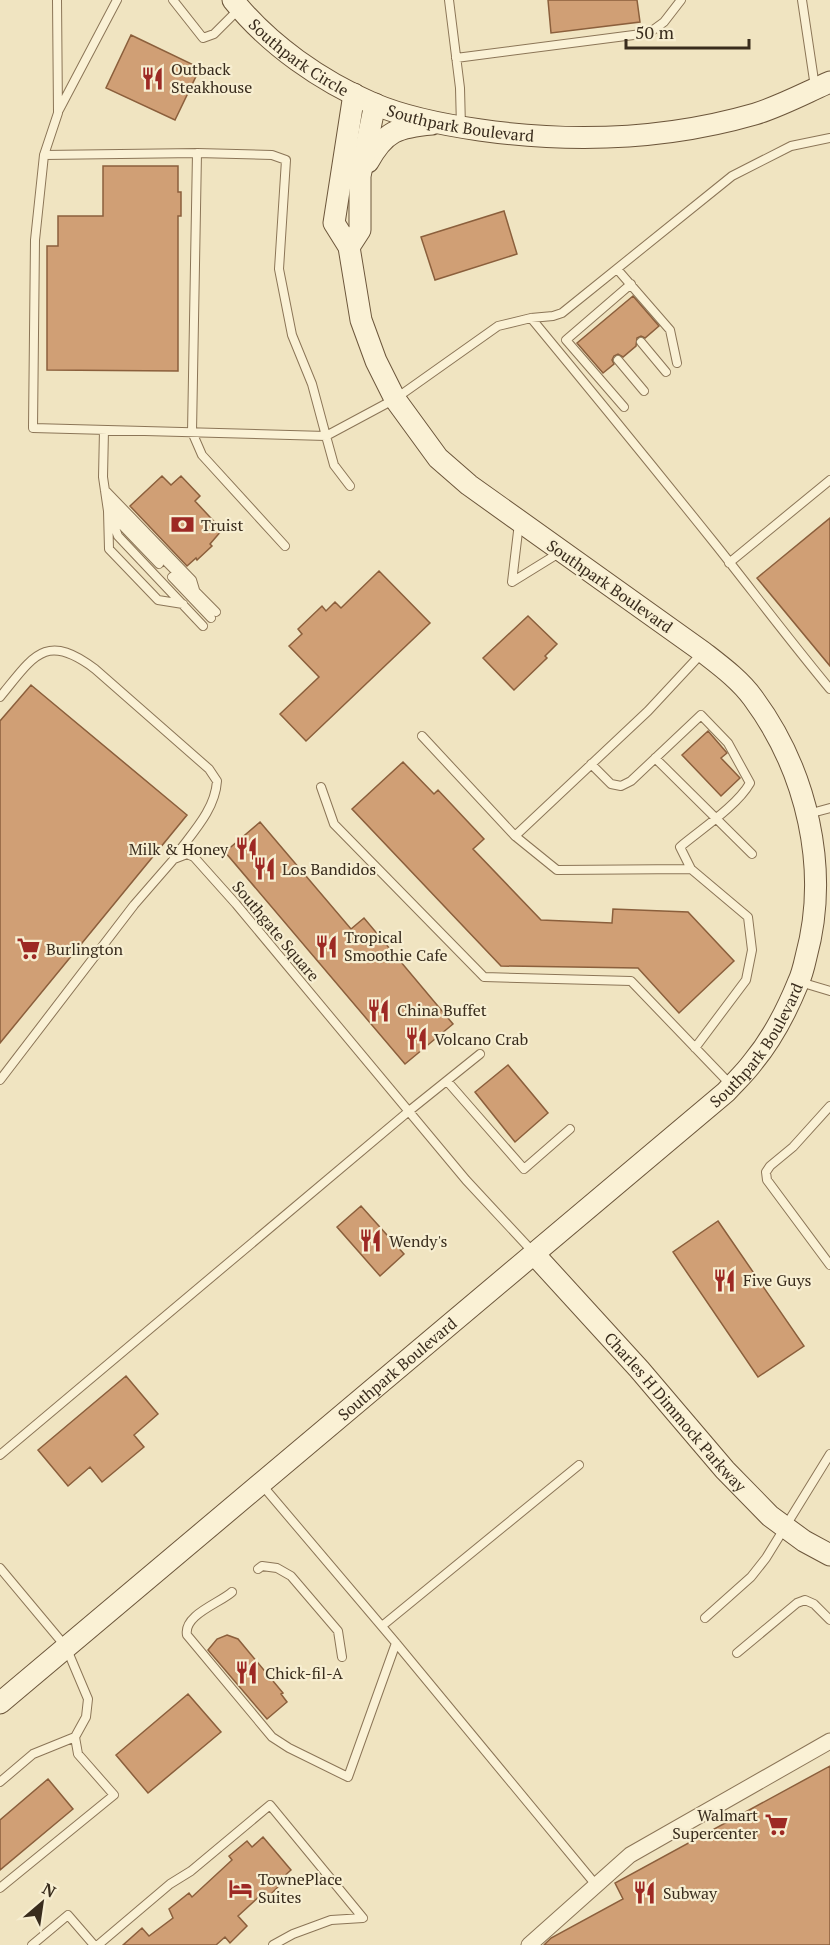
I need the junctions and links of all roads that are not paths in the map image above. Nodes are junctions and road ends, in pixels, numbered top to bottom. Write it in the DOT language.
graph roads {
  1 [pos="57,0"];
  2 [pos="117,0"];
  3 [pos="173,0"];
  4 [pos="448,0"];
  5 [pos="681,0"];
  6 [pos="802,0"];
  7 [pos="236,4"];
  8 [pos="456,58"];
  9 [pos="823,85"];
  10 [pos="354,94"];
  11 [pos="375,104"];
  12 [pos="58,113"];
  13 [pos="451,125"];
  14 [pos="830,138"];
  15 [pos="197,153"];
  16 [pos="44,155"];
  17 [pos="360,176"];
  18 [pos="349,247"];
  19 [pos="617,269"];
  20 [pos="631,284"];
  21 [pos="610,302"];
  22 [pos="616,310"];
  23 [pos="531,318"];
  24 [pos="586,322"];
  25 [pos="593,330"];
  26 [pos="641,342"];
  27 [pos="618,360"];
  28 [pos="677,363"];
  29 [pos="666,372"];
  30 [pos="644,391"];
  31 [pos="395,399"];
  32 [pos="624,407"];
  33 [pos="104,430"];
  34 [pos="192,432"];
  35 [pos="326,436"];
  36 [pos="830,480"];
  37 [pos="350,486"];
  38 [pos="105,490"];
  39 [pos="107,502"];
  40 [pos="108,511"];
  41 [pos="520,521"];
  42 [pos="285,546"];
  43 [pos="562,551"];
  44 [pos="729,562"];
  45 [pos="159,564"];
  46 [pos="172,577"];
  47 [pos="196,592"];
  48 [pos="183,604"];
  49 [pos="203,626"];
  50 [pos="703,652"];
  51 [pos="830,689"];
  52 [pos="0,697"];
  53 [pos="422,736"];
  54 [pos="655,758"];
  55 [pos="591,764"];
  56 [pos="321,787"];
  57 [pos="830,808"];
  58 [pos="807,814"];
  59 [pos="716,818"];
  60 [pos="515,836"];
  61 [pos="752,854"];
  62 [pos="174,859"];
  63 [pos="691,869"];
  64 [pos="799,981"];
  65 [pos="830,991"];
  66 [pos="695,1048"];
  67 [pos="480,1054"];
  68 [pos="0,1080"];
  69 [pos="447,1081"];
  70 [pos="731,1086"];
  71 [pos="830,1106"];
  72 [pos="409,1111"];
  73 [pos="570,1129"];
  74 [pos="534,1254"];
  75 [pos="830,1265"];
  76 [pos="830,1454"];
  77 [pos="0,1455"];
  78 [pos="579,1465"];
  79 [pos="261,1484"];
  80 [pos="784,1527"];
  81 [pos="830,1555"];
  82 [pos="0,1568"];
  83 [pos="258,1569"];
  84 [pos="232,1592"];
  85 [pos="705,1618"];
  86 [pos="830,1620"];
  87 [pos="382,1626"];
  88 [pos="396,1642"];
  89 [pos="66,1647"];
  90 [pos="737,1653"];
  91 [pos="342,1657"];
  92 [pos="0,1703"];
  93 [pos="75,1737"];
  94 [pos="830,1741"];
  95 [pos="0,1782"];
  96 [pos="596,1885"];
  97 [pos="0,1888"];
  98 [pos="32,1945"];
  99 [pos="96,1945"];
  100 [pos="273,1945"];
  101 [pos="529,1945"];
  1 -- 12 [label="lane"];
  2 -- 12 [label="lane"];
  3 -- 7 [label="lane"];
  4 -- 8 [label="lane"];
  5 -- 8 [label="lane"];
  6 -- 9 [label="lane"];
  7 -- 10 [label="street, Southpark Circle"];
  8 -- 13 [label="lane"];
  9 -- 13 [label="street, Southpark Boulevard"];
  10 -- 11 [label="street, Southpark Circle"];
  10 -- 18 [label="street, Southpark Boulevard"];
  11 -- 13 [label="street, Southpark Boulevard"];
  11 -- 17 [label="street, Southpark Boulevard"];
  12 -- 16 [label="lane"];
  13 -- 17 [label="street"];
  14 -- 19 [label="lane"];
  15 -- 16 [label="lane"];
  15 -- 34 [label="lane"];
  15 -- 35 [label="lane"];
  16 -- 33 [label="lane"];
  17 -- 18 [label="street, Southpark Boulevard"];
  18 -- 31 [label="street, Southpark Boulevard"];
  19 -- 20 [label="lane"];
  19 -- 23 [label="lane"];
  20 -- 21 [label="lane"];
  20 -- 28 [label="lane"];
  21 -- 22 [label="lane"];
  21 -- 24 [label="lane"];
  23 -- 31 [label="lane"];
  23 -- 44 [label="lane"];
  24 -- 25 [label="lane"];
  24 -- 32 [label="lane"];
  26 -- 29 [label="lane"];
  27 -- 30 [label="lane"];
  31 -- 35 [label="lane"];
  31 -- 41 [label="street, Southpark Boulevard"];
  33 -- 34 [label="lane"];
  33 -- 38 [label="lane"];
  34 -- 35 [label="lane"];
  34 -- 42 [label="lane"];
  35 -- 37 [label="lane"];
  36 -- 44 [label="lane"];
  38 -- 39 [label="lane"];
  38 -- 47 [label="lane"];
  39 -- 40 [label="lane"];
  39 -- 47 [label="lane"];
  40 -- 45 [label="lane"];
  40 -- 48 [label="lane"];
  40 -- 48 [label="lane"];
  41 -- 43 [label="street, Southpark Boulevard"];
  41 -- 43 [label="lane"];
  43 -- 50 [label="street, Southpark Boulevard"];
  44 -- 51 [label="lane"];
  46 -- 47 [label="lane"];
  48 -- 49 [label="lane"];
  50 -- 55 [label="lane"];
  50 -- 58 [label="street, Southpark Boulevard"];
  52 -- 62 [label="lane"];
  53 -- 60 [label="lane"];
  54 -- 55 [label="lane"];
  54 -- 59 [label="lane"];
  54 -- 59 [label="lane"];
  55 -- 60 [label="lane"];
  56 -- 66 [label="lane"];
  57 -- 58 [label="lane"];
  58 -- 64 [label="street, Southpark Boulevard"];
  59 -- 61 [label="lane"];
  59 -- 63 [label="lane"];
  60 -- 63 [label="lane"];
  62 -- 68 [label="lane"];
  62 -- 72 [label="lane, Southgate Square"];
  63 -- 66 [label="lane"];
  64 -- 65 [label="lane"];
  64 -- 70 [label="street, Southpark Boulevard"];
  66 -- 70 [label="lane"];
  67 -- 69 [label="lane"];
  69 -- 72 [label="lane"];
  69 -- 73 [label="lane"];
  70 -- 74 [label="street, Southpark Boulevard"];
  71 -- 75 [label="lane"];
  72 -- 74 [label="lane, Southgate Square"];
  72 -- 77 [label="lane"];
  74 -- 79 [label="street, Southpark Boulevard"];
  74 -- 80 [label="street, Charles H Dimmock Parkway"];
  76 -- 80 [label="lane"];
  78 -- 87 [label="lane"];
  79 -- 87 [label="lane"];
  79 -- 89 [label="street, Southpark Boulevard"];
  80 -- 81 [label="street, Charles H Dimmock Parkway"];
  80 -- 85 [label="lane"];
  82 -- 89 [label="lane"];
  83 -- 91 [label="lane"];
  84 -- 88 [label="lane"];
  86 -- 90 [label="lane"];
  87 -- 88 [label="lane"];
  88 -- 96 [label="lane"];
  89 -- 92 [label="street, Southpark Boulevard"];
  89 -- 93 [label="lane"];
  93 -- 95 [label="lane"];
  93 -- 97 [label="lane"];
  94 -- 96 [label="street"];
  96 -- 101 [label="street"];
  98 -- 99 [label="lane"];
  99 -- 100 [label="lane"];
}
